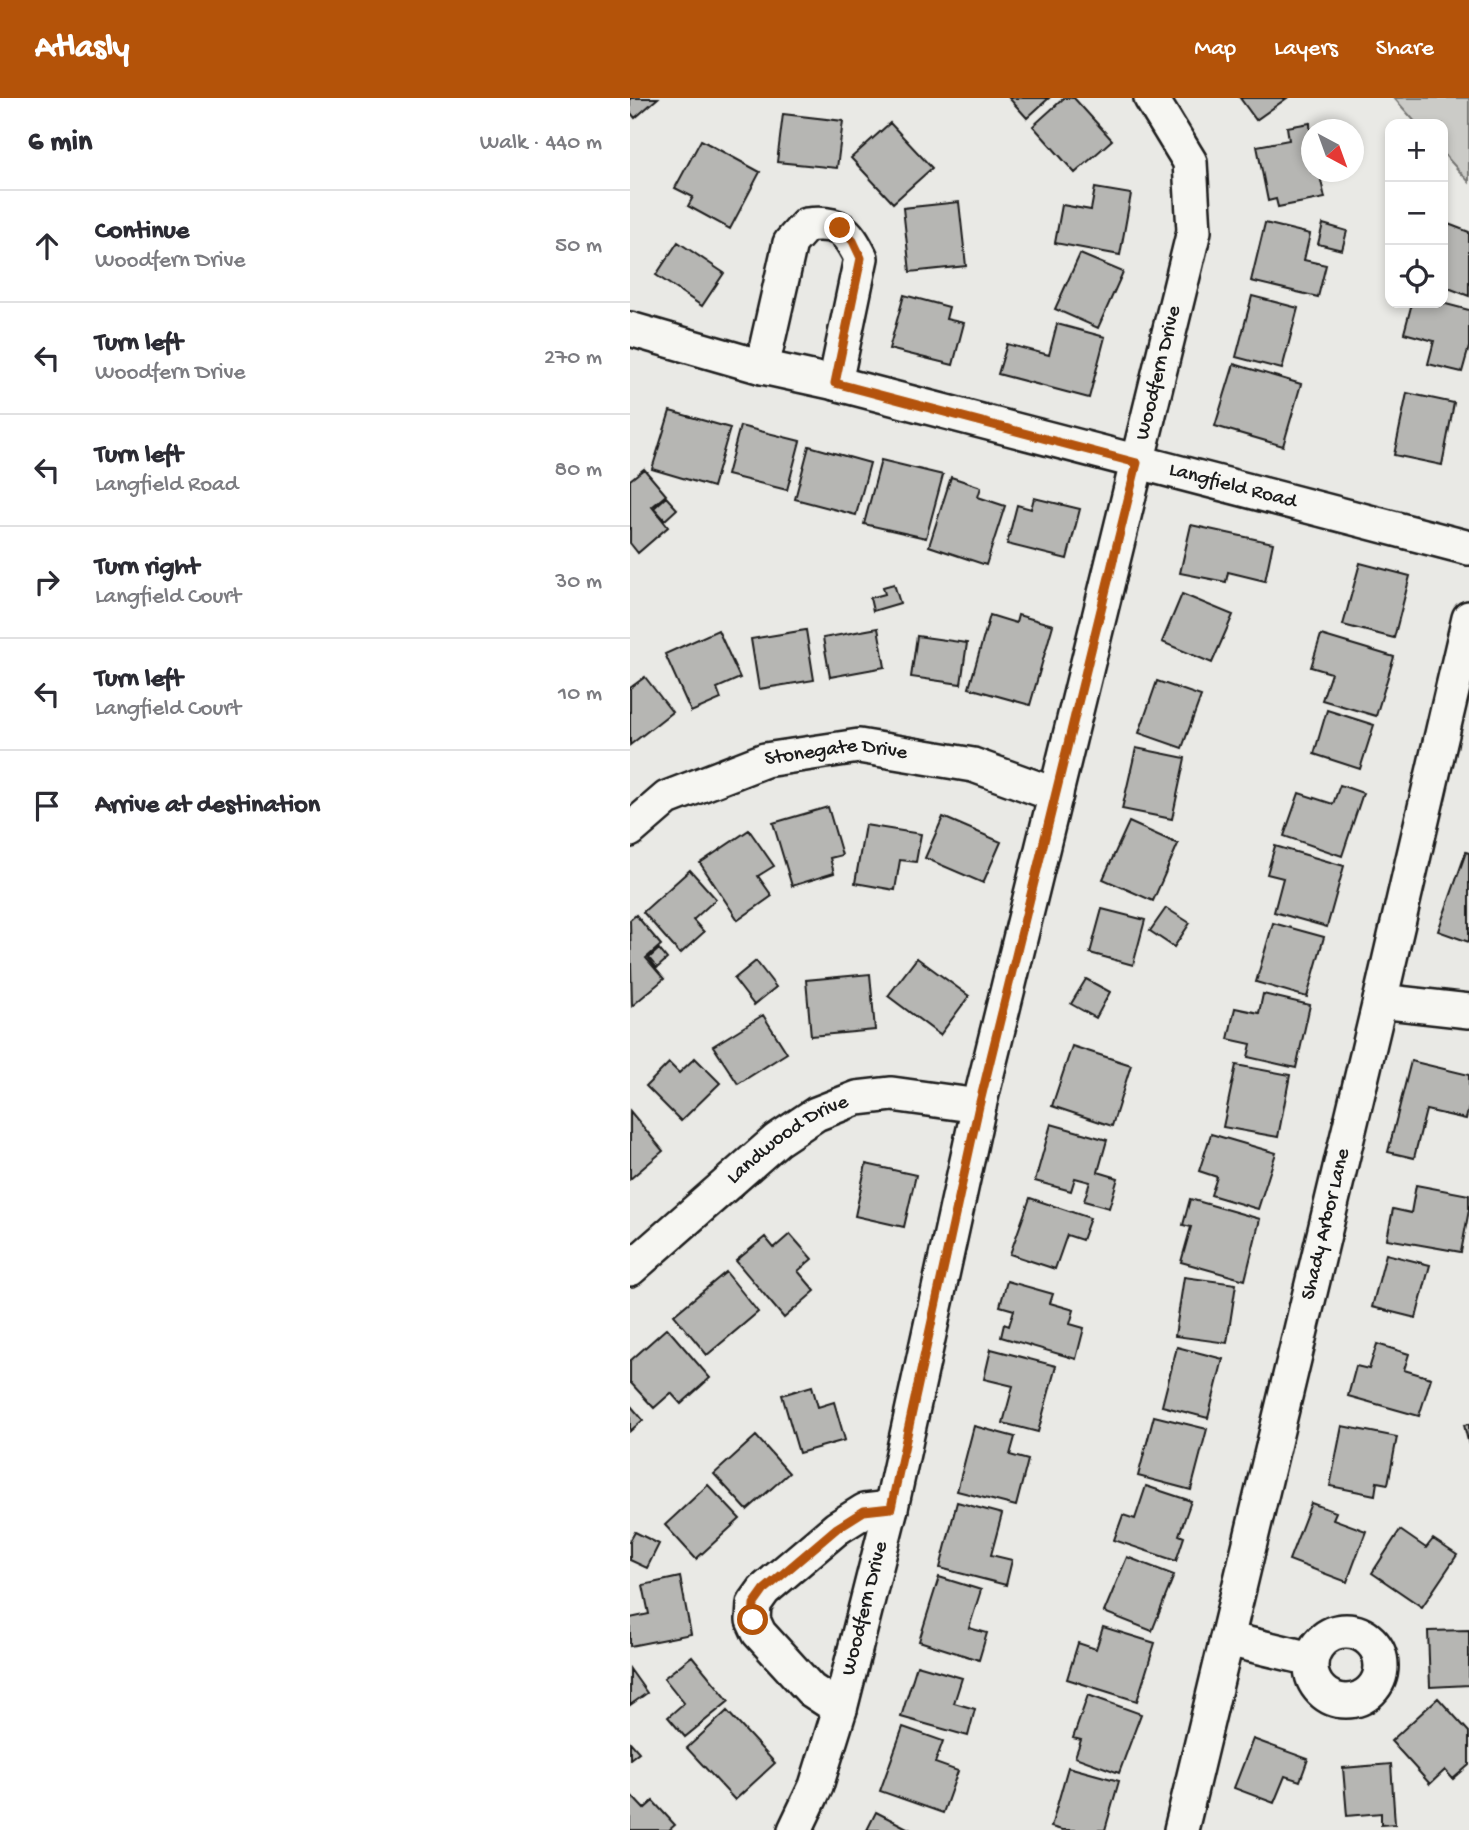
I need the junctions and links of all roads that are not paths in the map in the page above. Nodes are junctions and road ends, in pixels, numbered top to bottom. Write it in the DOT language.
graph roads {
  1 [pos="1151,98"];
  2 [pos="632,334"];
  3 [pos="762,367"];
  4 [pos="835,383"];
  5 [pos="1137,463"];
  6 [pos="1469,548"];
  7 [pos="1469,618"];
  8 [pos="1056,795"];
  9 [pos="630,830"];
  10 [pos="1380,1001"];
  11 [pos="1469,1011"];
  12 [pos="979,1106"];
  13 [pos="630,1269"];
  14 [pos="891,1508"];
  15 [pos="1227,1639"];
  16 [pos="1311,1659"];
  17 [pos="840,1709"];
  18 [pos="795,1830"];
  19 [pos="1181,1830"];
  1 -- 5 [label="street, Woodfern Drive"];
  2 -- 3 [label="street, Langfield Road"];
  3 -- 4 [label="street, Langfield Road"];
  3 -- 4 [label="street"];
  4 -- 5 [label="street, Langfield Road"];
  5 -- 6 [label="street, Langfield Road"];
  5 -- 8 [label="street, Woodfern Drive"];
  7 -- 10 [label="street, Shady Arbor Lane"];
  8 -- 9 [label="street, Stonegate Drive"];
  8 -- 12 [label="street, Woodfern Drive"];
  10 -- 11 [label="street"];
  10 -- 15 [label="street, Shady Arbor Lane"];
  12 -- 13 [label="street, Landwood Drive"];
  12 -- 14 [label="street, Woodfern Drive"];
  14 -- 17 [label="street, Woodfern Drive"];
  14 -- 17 [label="street, Woodfern Drive"];
  15 -- 16 [label="street"];
  15 -- 19 [label="street, Shady Arbor Lane"];
  17 -- 18 [label="street, Woodfern Drive"];
}
